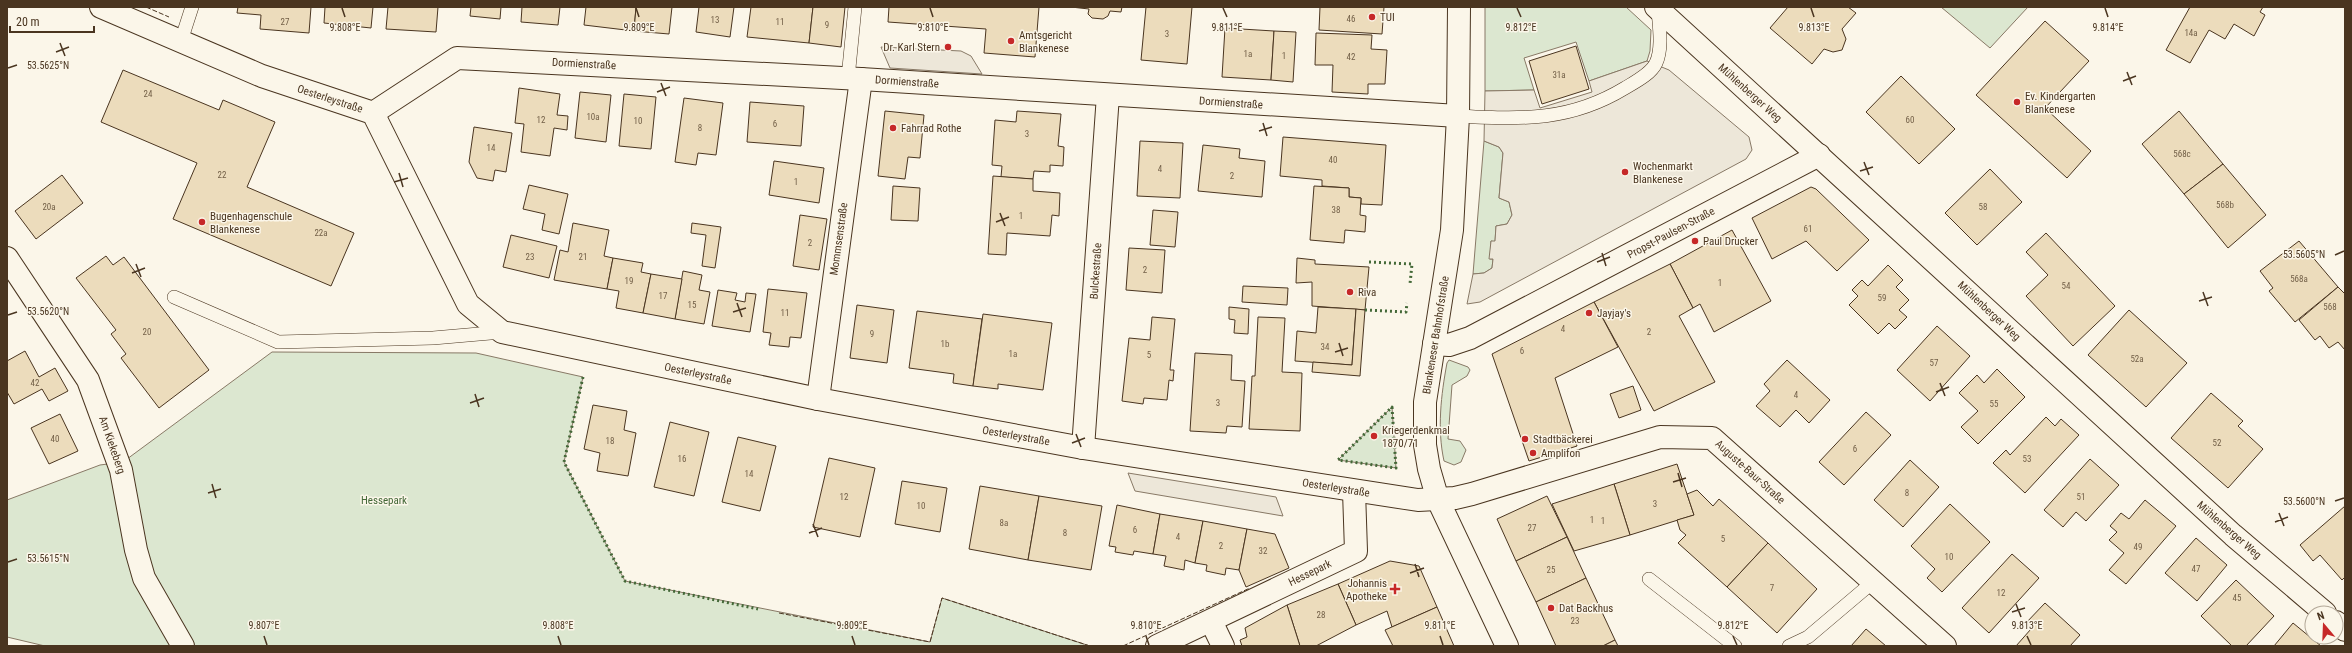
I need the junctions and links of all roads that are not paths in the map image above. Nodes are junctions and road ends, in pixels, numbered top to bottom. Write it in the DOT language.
graph roads {
  1 [pos="100,7"];
  2 [pos="192,7"];
  3 [pos="855,7"];
  4 [pos="1459,7"];
  5 [pos="1657,8"];
  6 [pos="181,41"];
  7 [pos="854,79"];
  8 [pos="1108,95"];
  9 [pos="373,113"];
  10 [pos="1458,116"];
  11 [pos="1819,155"];
  12 [pos="7,258"];
  13 [pos="174,297"];
  14 [pos="502,332"];
  15 [pos="1434,344"];
  16 [pos="818,399"];
  17 [pos="1083,448"];
  18 [pos="1354,492"];
  19 [pos="1438,500"];
  20 [pos="1649,578"];
  21 [pos="1873,582"];
  22 [pos="2316,605"];
  23 [pos="1211,621"];
  24 [pos="183,646"];
  25 [pos="1157,646"];
  26 [pos="1223,646"];
  27 [pos="1506,646"];
  28 [pos="1735,646"];
  29 [pos="1789,646"];
  30 [pos="1945,646"];
  1 -- 6 [label="street, Oesterleystraße"];
  2 -- 6 [label="lane"];
  3 -- 7 [label="lane"];
  4 -- 10 [label="street, Blankeneser Bahnhofstraße"];
  5 -- 10 [label="lane"];
  5 -- 11 [label="street, Mühlenberger Weg"];
  6 -- 9 [label="street, Oesterleystraße"];
  7 -- 8 [label="street, Dormienstraße"];
  7 -- 9 [label="street, Dormienstraße"];
  7 -- 16 [label="street, Mommsenstraße"];
  8 -- 10 [label="street, Dormienstraße"];
  8 -- 17 [label="street, Bulckestraße"];
  9 -- 14 [label="street, Oesterleystraße"];
  10 -- 15 [label="street, Blankeneser Bahnhofstraße"];
  11 -- 15 [label="street, Propst-Paulsen-Straße"];
  11 -- 22 [label="street, Mühlenberger Weg"];
  12 -- 24 [label="street, Am Kiekeberg"];
  13 -- 14 [label="lane"];
  14 -- 16 [label="street, Oesterleystraße"];
  15 -- 19 [label="street, Blankeneser Bahnhofstraße"];
  16 -- 17 [label="street, Oesterleystraße"];
  17 -- 18 [label="street, Oesterleystraße"];
  18 -- 19 [label="street, Oesterleystraße"];
  18 -- 23 [label="street, Hessepark"];
  19 -- 21 [label="street, Auguste-Baur-Straße"];
  19 -- 27 [label="street, Blankeneser Bahnhofstraße"];
  20 -- 28 [label="lane"];
  21 -- 29 [label="lane"];
  21 -- 30 [label="street, Auguste-Baur-Straße"];
  23 -- 25 [label="street, Hessepark"];
  23 -- 26 [label="street"];
}
